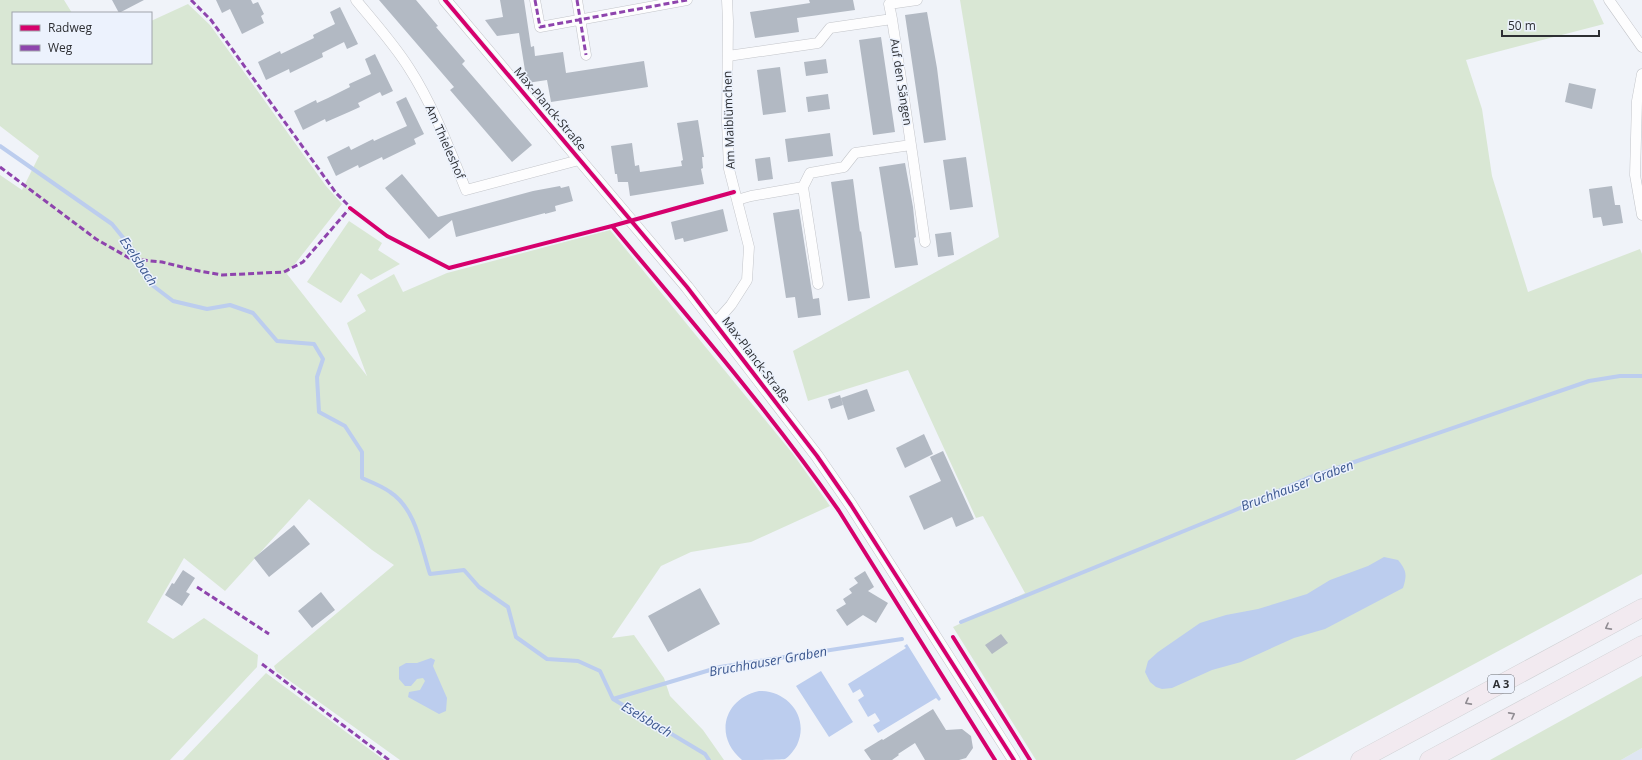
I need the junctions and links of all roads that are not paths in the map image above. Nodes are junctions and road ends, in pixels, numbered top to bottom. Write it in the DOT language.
graph roads {
  1 [pos="356,0"];
  2 [pos="445,0"];
  3 [pos="535,0"];
  4 [pos="577,0"];
  5 [pos="687,0"];
  6 [pos="727,0"];
  7 [pos="917,0"];
  8 [pos="1609,0"];
  9 [pos="892,19"];
  10 [pos="580,20"];
  11 [pos="1642,48"];
  12 [pos="586,55"];
  13 [pos="728,56"];
  14 [pos="1642,74"];
  15 [pos="911,144"];
  16 [pos="579,160"];
  17 [pos="803,187"];
  18 [pos="737,200"];
  19 [pos="1642,215"];
  20 [pos="925,242"];
  21 [pos="818,284"];
  22 [pos="715,323"];
  23 [pos="1642,608"];
  24 [pos="1642,645"];
  25 [pos="1014,760"];
  26 [pos="1360,760"];
  27 [pos="1429,760"];
  1 -- 16 [label="street, Am Thieleshof"];
  2 -- 16 [label="street, Max-Planck-Straße"];
  3 -- 10 [label="street"];
  4 -- 10 [label="street"];
  5 -- 10 [label="street"];
  6 -- 13 [label="street, Am Maiblümchen"];
  7 -- 9 [label="street, Auf den Sängen"];
  8 -- 11 [label="street"];
  9 -- 13 [label="street"];
  9 -- 15 [label="street, Auf den Sängen"];
  10 -- 12 [label="street"];
  13 -- 18 [label="street, Am Maiblümchen"];
  14 -- 19 [label="street"];
  15 -- 17 [label="street"];
  15 -- 20 [label="street, Auf den Sängen"];
  16 -- 22 [label="street, Max-Planck-Straße"];
  17 -- 18 [label="street"];
  17 -- 21 [label="street"];
  18 -- 22 [label="street, Am Maiblümchen"];
  22 -- 25 [label="street, Max-Planck-Straße"];
  23 -- 26 [label="highway, A 3, one-way"];
  27 -- 24 [label="highway, one-way"];
}
